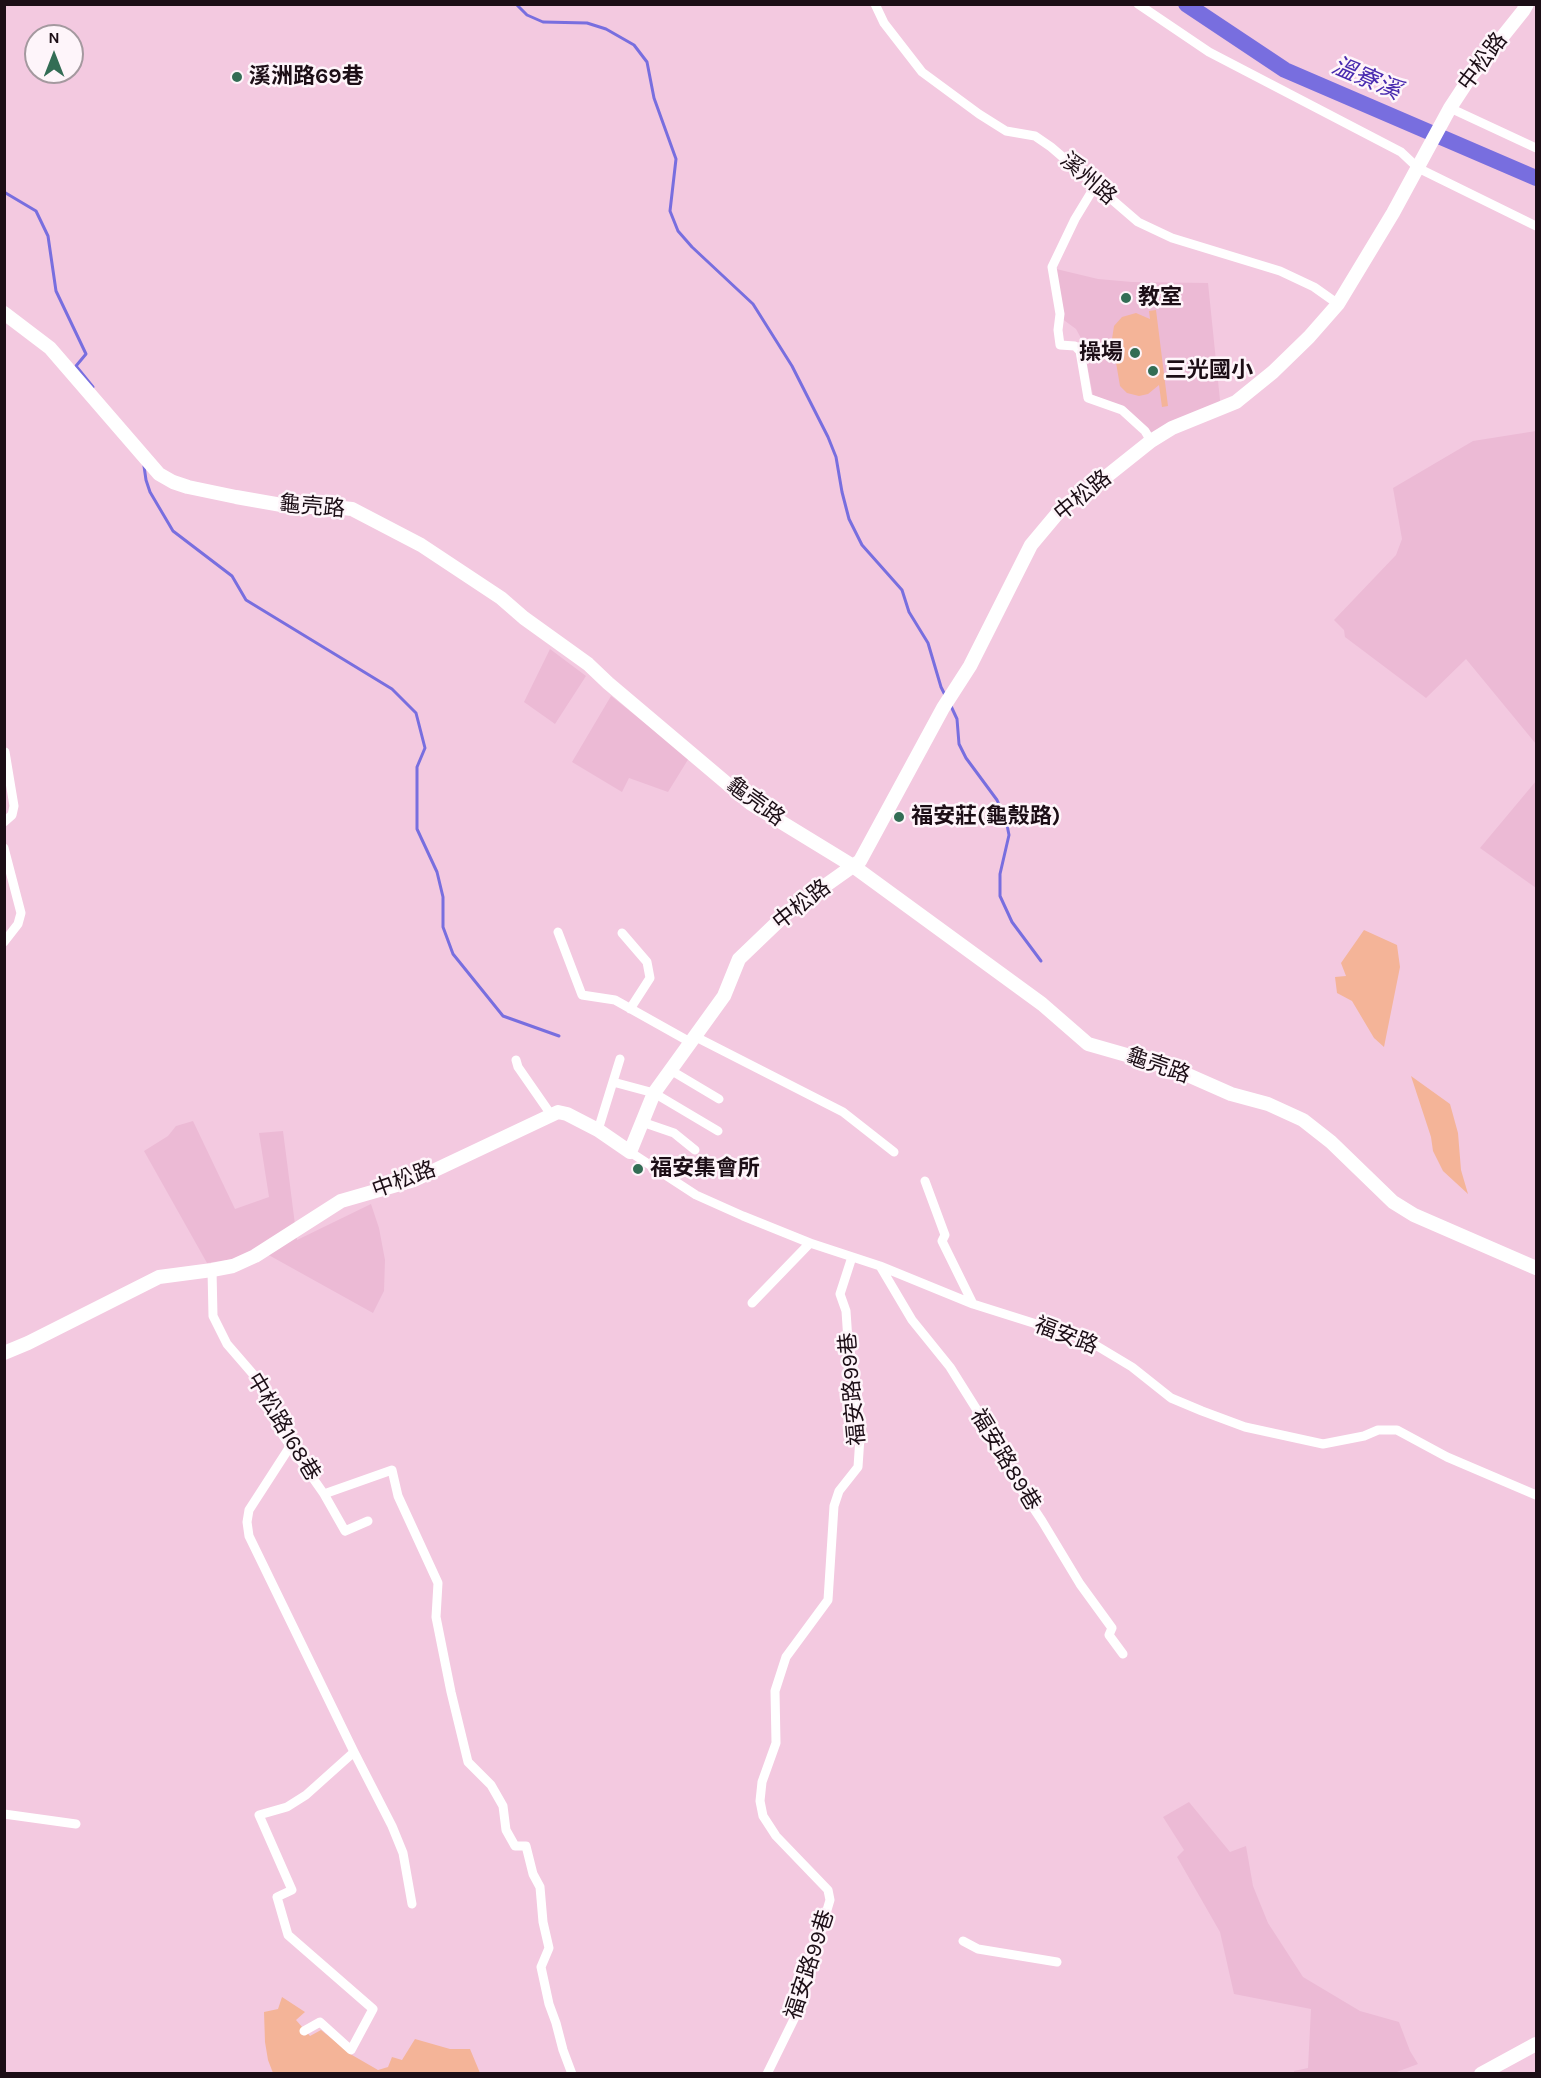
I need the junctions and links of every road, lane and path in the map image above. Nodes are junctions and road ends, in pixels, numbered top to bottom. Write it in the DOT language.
graph roads {
  1 [pos="875,4"];
  2 [pos="1138,4"];
  3 [pos="1527,4"];
  4 [pos="1450,108"];
  5 [pos="1536,148"];
  6 [pos="1421,163"];
  7 [pos="1095,186"];
  8 [pos="1536,226"];
  9 [pos="1338,304"];
  10 [pos="4,313"];
  11 [pos="1151,441"];
  12 [pos="5,752"];
  13 [pos="4,822"];
  14 [pos="4,848"];
  15 [pos="853,866"];
  16 [pos="558,932"];
  17 [pos="622,933"];
  18 [pos="4,942"];
  19 [pos="630,1009"];
  20 [pos="692,1039"];
  21 [pos="620,1059"];
  22 [pos="516,1060"];
  23 [pos="672,1071"];
  24 [pos="613,1082"];
  25 [pos="654,1093"];
  26 [pos="719,1099"];
  27 [pos="552,1116"];
  28 [pos="642,1122"];
  29 [pos="598,1130"];
  30 [pos="718,1131"];
  31 [pos="695,1150"];
  32 [pos="630,1152"];
  33 [pos="894,1152"];
  34 [pos="925,1181"];
  35 [pos="810,1243"];
  36 [pos="852,1257"];
  37 [pos="880,1266"];
  38 [pos="1536,1268"];
  39 [pos="212,1270"];
  40 [pos="752,1303"];
  41 [pos="973,1304"];
  42 [pos="4,1353"];
  43 [pos="291,1445"];
  44 [pos="324,1494"];
  45 [pos="1536,1495"];
  46 [pos="368,1521"];
  47 [pos="1123,1654"];
  48 [pos="354,1752"];
  49 [pos="4,1814"];
  50 [pos="76,1824"];
  51 [pos="412,1904"];
  52 [pos="963,1941"];
  53 [pos="1057,1962"];
  54 [pos="304,2031"];
  55 [pos="1536,2044"];
  56 [pos="572,2073"];
  57 [pos="767,2073"];
  58 [pos="1481,2073"];
  1 -- 7 [label="street, 溪州路"];
  2 -- 6 [label="street"];
  3 -- 4 [label="street, 中松路"];
  4 -- 5 [label="street"];
  4 -- 6 [label="street, 中松路"];
  6 -- 8 [label="street"];
  6 -- 9 [label="street, 中松路"];
  7 -- 9 [label="street, 溪州路"];
  7 -- 11 [label="street"];
  9 -- 11 [label="street, 中松路"];
  10 -- 15 [label="street, 龜壳路"];
  11 -- 15 [label="street, 中松路"];
  12 -- 13 [label="street"];
  14 -- 18 [label="street"];
  15 -- 20 [label="street, 中松路"];
  15 -- 38 [label="street, 龜壳路"];
  16 -- 19 [label="street"];
  17 -- 19 [label="street"];
  19 -- 20 [label="street"];
  20 -- 23 [label="street, 中松路"];
  20 -- 33 [label="street"];
  21 -- 24 [label="street"];
  22 -- 27 [label="street"];
  23 -- 25 [label="street, 中松路"];
  23 -- 26 [label="street"];
  24 -- 25 [label="street"];
  24 -- 29 [label="street"];
  25 -- 28 [label="street, 中松路"];
  25 -- 30 [label="street"];
  27 -- 29 [label="street"];
  27 -- 39 [label="street, 中松路"];
  28 -- 31 [label="street"];
  28 -- 32 [label="street, 中松路"];
  29 -- 32 [label="street"];
  32 -- 35 [label="street, 福安路"];
  34 -- 41 [label="street"];
  35 -- 36 [label="street, 福安路"];
  35 -- 40 [label="street"];
  36 -- 37 [label="street, 福安路"];
  36 -- 57 [label="street, 福安路99巷"];
  37 -- 41 [label="street, 福安路"];
  37 -- 47 [label="street, 福安路89巷"];
  39 -- 42 [label="street, 中松路"];
  39 -- 43 [label="street, 中松路168巷"];
  41 -- 45 [label="street, 福安路"];
  43 -- 44 [label="street, 中松路168巷"];
  43 -- 48 [label="street"];
  44 -- 46 [label="street"];
  44 -- 56 [label="street, 中松路168巷"];
  48 -- 51 [label="street"];
  48 -- 54 [label="street"];
  49 -- 50 [label="street"];
  52 -- 53 [label="street"];
  55 -- 58 [label="street"];
}
